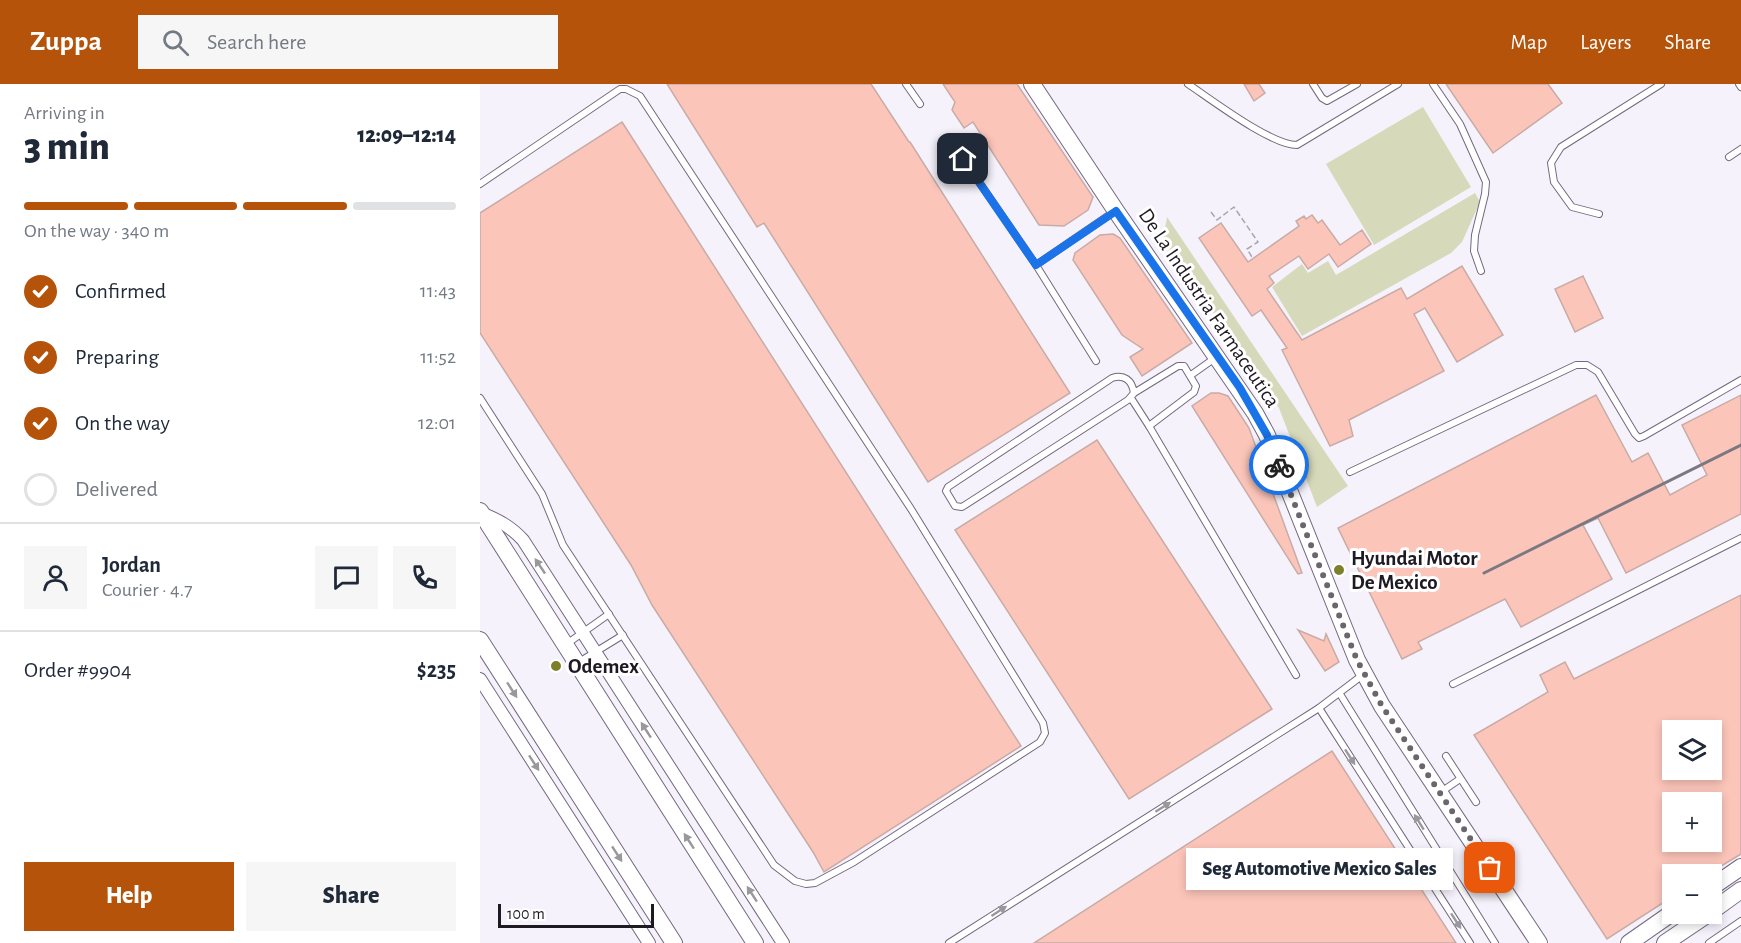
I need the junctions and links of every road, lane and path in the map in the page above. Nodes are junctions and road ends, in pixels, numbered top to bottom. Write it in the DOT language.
graph roads {
  1 [pos="906,84"];
  2 [pos="1032,84"];
  3 [pos="1188,84"];
  4 [pos="1313,84"];
  5 [pos="1357,84"];
  6 [pos="1398,84"];
  7 [pos="1433,84"];
  8 [pos="1661,84"];
  9 [pos="920,104"];
  10 [pos="951,141"];
  11 [pos="1741,149"];
  12 [pos="1730,157"];
  13 [pos="480,184"];
  14 [pos="1116,211"];
  15 [pos="1211,212"];
  16 [pos="1599,214"];
  17 [pos="1252,257"];
  18 [pos="1036,265"];
  19 [pos="1481,271"];
  20 [pos="1217,357"];
  21 [pos="1096,361"];
  22 [pos="1191,375"];
  23 [pos="1741,380"];
  24 [pos="1133,395"];
  25 [pos="480,399"];
  26 [pos="1149,426"];
  27 [pos="1350,472"];
  28 [pos="481,512"];
  29 [pos="1741,538"];
  30 [pos="609,614"];
  31 [pos="583,632"];
  32 [pos="623,634"];
  33 [pos="480,640"];
  34 [pos="564,646"];
  35 [pos="595,651"];
  36 [pos="576,664"];
  37 [pos="1365,673"];
  38 [pos="1296,675"];
  39 [pos="480,679"];
  40 [pos="1453,684"];
  41 [pos="1340,694"];
  42 [pos="1318,708"];
  43 [pos="1446,756"];
  44 [pos="1460,779"];
  45 [pos="1441,792"];
  46 [pos="1476,802"];
  47 [pos="1741,867"];
  48 [pos="1722,880"];
  49 [pos="1741,890"];
  50 [pos="1722,904"];
  51 [pos="1662,921"];
  52 [pos="1741,921"];
  53 [pos="1693,924"];
  54 [pos="649,943"];
  55 [pos="674,943"];
  56 [pos="755,943"];
  57 [pos="783,943"];
  58 [pos="949,943"];
  59 [pos="1470,943"];
  60 [pos="1495,943"];
  61 [pos="1539,943"];
  62 [pos="1629,943"];
  63 [pos="1665,943"];
  64 [pos="1709,943"];
  1 -- 9 [label="lane"];
  2 -- 14 [label="main road, De La Industria Farmaceutica"];
  3 -- 6 [label="lane"];
  4 -- 5 [label="lane"];
  7 -- 19 [label="lane"];
  8 -- 16 [label="lane"];
  10 -- 18 [label="lane"];
  11 -- 12 [label="lane"];
  13 -- 32 [label="lane"];
  14 -- 18 [label="lane"];
  14 -- 20 [label="main road, De La Industria Farmaceutica"];
  15 -- 17 [label="path"];
  18 -- 21 [label="lane"];
  20 -- 22 [label="lane"];
  20 -- 37 [label="main road, De La Industria Farmaceutica"];
  22 -- 24 [label="lane"];
  22 -- 26 [label="lane"];
  23 -- 27 [label="lane"];
  24 -- 24 [label="lane"];
  24 -- 26 [label="lane"];
  25 -- 30 [label="lane"];
  26 -- 38 [label="lane"];
  31 -- 28 [label="street, one-way"];
  28 -- 34 [label="main road"];
  29 -- 40 [label="lane"];
  30 -- 31 [label="lane"];
  30 -- 32 [label="lane"];
  31 -- 34 [label="lane"];
  31 -- 35 [label="street"];
  32 -- 35 [label="lane"];
  33 -- 55 [label="main road, one-way"];
  34 -- 36 [label="main road"];
  35 -- 36 [label="lane"];
  57 -- 35 [label="street, one-way"];
  56 -- 36 [label="main road, one-way"];
  37 -- 41 [label="lane"];
  37 -- 45 [label="main road, De La Industria Farmaceutica"];
  39 -- 54 [label="street, one-way"];
  41 -- 42 [label="lane"];
  60 -- 41 [label="lane, one-way"];
  58 -- 42 [label="lane, one-way"];
  42 -- 59 [label="lane, one-way"];
  43 -- 44 [label="lane"];
  44 -- 45 [label="lane"];
  44 -- 46 [label="lane"];
  45 -- 61 [label="main road, De La Industria Farmaceutica"];
  47 -- 48 [label="main road"];
  49 -- 50 [label="main road"];
  51 -- 62 [label="main road"];
  52 -- 64 [label="lane"];
  53 -- 63 [label="main road"];
}
